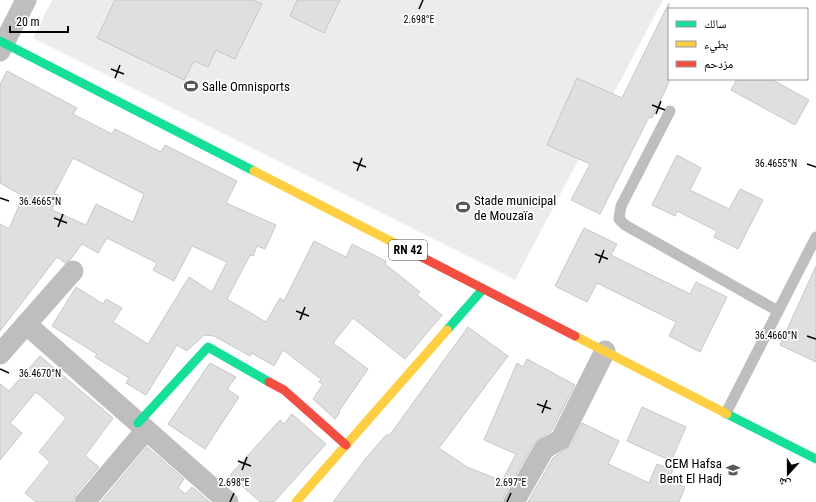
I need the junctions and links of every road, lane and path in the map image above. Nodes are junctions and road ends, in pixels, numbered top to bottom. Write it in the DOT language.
graph roads {
  1 [pos="26,0"];
  2 [pos="1,45"];
  3 [pos="670,111"];
  4 [pos="816,236"];
  5 [pos="73,271"];
  6 [pos="483,289"];
  7 [pos="778,311"];
  8 [pos="26,324"];
  9 [pos="604,351"];
  10 [pos="0,354"];
  11 [pos="726,413"];
  12 [pos="142,426"];
  13 [pos="346,445"];
  14 [pos="816,459"];
  15 [pos="85,502"];
  16 [pos="228,502"];
  17 [pos="296,502"];
  18 [pos="514,502"];
  1 -- 2 [label="street"];
  2 -- 6 [label="main road, RN 42"];
  3 -- 7 [label="lane"];
  4 -- 7 [label="lane"];
  5 -- 8 [label="street"];
  6 -- 9 [label="main road, RN 42"];
  6 -- 13 [label="main road"];
  7 -- 11 [label="lane"];
  8 -- 10 [label="street"];
  8 -- 12 [label="street"];
  9 -- 11 [label="main road, RN 42"];
  9 -- 18 [label="street"];
  11 -- 14 [label="main road, RN 42"];
  12 -- 13 [label="main road"];
  12 -- 15 [label="street"];
  12 -- 16 [label="street"];
  13 -- 17 [label="main road"];
}
